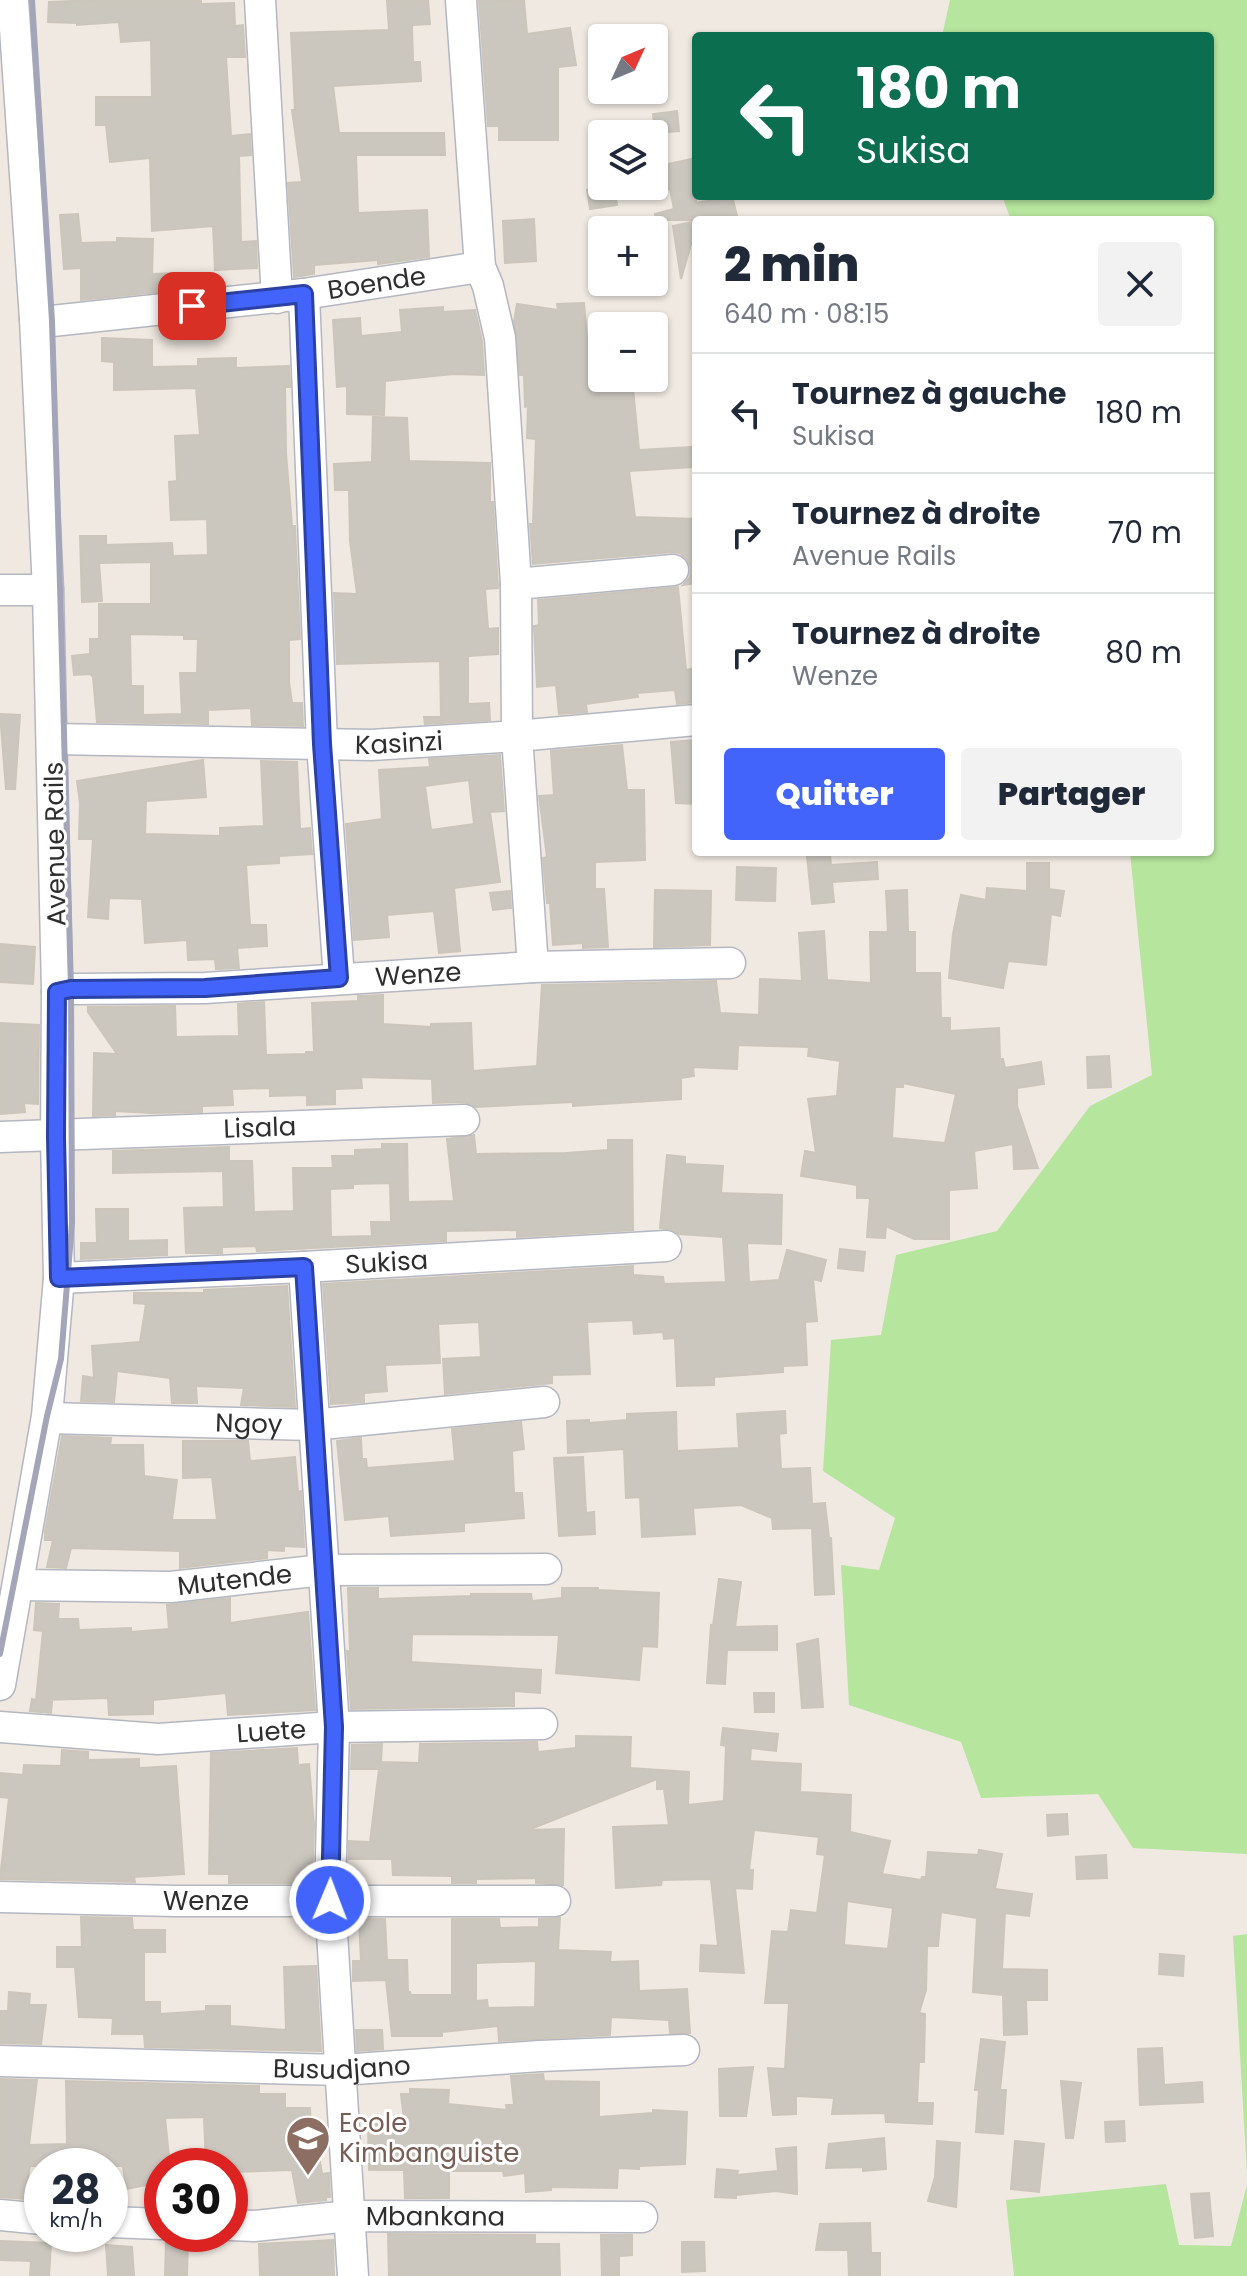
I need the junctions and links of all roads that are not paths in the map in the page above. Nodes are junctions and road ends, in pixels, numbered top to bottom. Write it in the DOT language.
graph roads {
  1 [pos="13,0"];
  2 [pos="260,0"];
  3 [pos="461,0"];
  4 [pos="480,267"];
  5 [pos="291,296"];
  6 [pos="35,319"];
  7 [pos="673,570"];
  8 [pos="516,584"];
  9 [pos="0,590"];
  10 [pos="48,590"];
  11 [pos="692,720"];
  12 [pos="517,736"];
  13 [pos="53,739"];
  14 [pos="322,744"];
  15 [pos="730,963"];
  16 [pos="533,967"];
  17 [pos="339,978"];
  18 [pos="57,992"];
  19 [pos="464,1120"];
  20 [pos="0,1137"];
  21 [pos="56,1137"];
  22 [pos="666,1246"];
  23 [pos="304,1267"];
  24 [pos="59,1278"];
  25 [pos="544,1402"];
  26 [pos="47,1418"];
  27 [pos="312,1425"];
  28 [pos="546,1569"];
  29 [pos="323,1570"];
  30 [pos="19,1585"];
  31 [pos="0,1685"];
  32 [pos="542,1724"];
  33 [pos="0,1727"];
  34 [pos="334,1727"];
  35 [pos="0,1897"];
  36 [pos="330,1900"];
  37 [pos="555,1901"];
  38 [pos="684,2050"];
  39 [pos="0,2061"];
  40 [pos="341,2070"];
  41 [pos="0,2215"];
  42 [pos="349,2216"];
  43 [pos="24,2217"];
  44 [pos="642,2217"];
  45 [pos="248,2226"];
  46 [pos="353,2276"];
  1 -- 6 [label="street, Avenue Rails"];
  2 -- 5 [label="street"];
  3 -- 4 [label="street"];
  4 -- 5 [label="street, Boende"];
  4 -- 8 [label="street"];
  5 -- 6 [label="street, Boende"];
  5 -- 14 [label="street"];
  6 -- 10 [label="street, Avenue Rails"];
  7 -- 8 [label="street"];
  8 -- 12 [label="street"];
  9 -- 10 [label="street"];
  10 -- 13 [label="street, Avenue Rails"];
  11 -- 12 [label="street, Kasinzi"];
  12 -- 14 [label="street, Kasinzi"];
  12 -- 16 [label="street"];
  13 -- 14 [label="street, Kasinzi"];
  13 -- 18 [label="street, Avenue Rails"];
  14 -- 17 [label="street"];
  15 -- 16 [label="street, Wenze"];
  16 -- 17 [label="street, Wenze"];
  17 -- 18 [label="street, Wenze"];
  18 -- 21 [label="street, Avenue Rails"];
  19 -- 21 [label="street, Lisala"];
  20 -- 21 [label="street, Lisala"];
  21 -- 24 [label="street, Avenue Rails"];
  22 -- 23 [label="street, Sukisa"];
  23 -- 24 [label="street, Sukisa"];
  23 -- 27 [label="street"];
  24 -- 26 [label="street, Avenue Rails"];
  25 -- 27 [label="street, Ngoy"];
  26 -- 27 [label="street, Ngoy"];
  26 -- 30 [label="street, Avenue Rails"];
  27 -- 29 [label="street"];
  28 -- 29 [label="street, Mutende"];
  29 -- 30 [label="street, Mutende"];
  29 -- 34 [label="street"];
  30 -- 31 [label="street, Avenue Rails"];
  32 -- 34 [label="street, Luete"];
  33 -- 34 [label="street, Luete"];
  34 -- 36 [label="street"];
  35 -- 36 [label="street, Wenze"];
  36 -- 37 [label="street, Wenze"];
  36 -- 40 [label="street"];
  38 -- 40 [label="street, Busudjano"];
  39 -- 40 [label="street, Busudjano"];
  40 -- 42 [label="street"];
  41 -- 43 [label="street"];
  42 -- 44 [label="street, Mbankana"];
  42 -- 45 [label="street, Mbankana"];
  42 -- 46 [label="street"];
}
